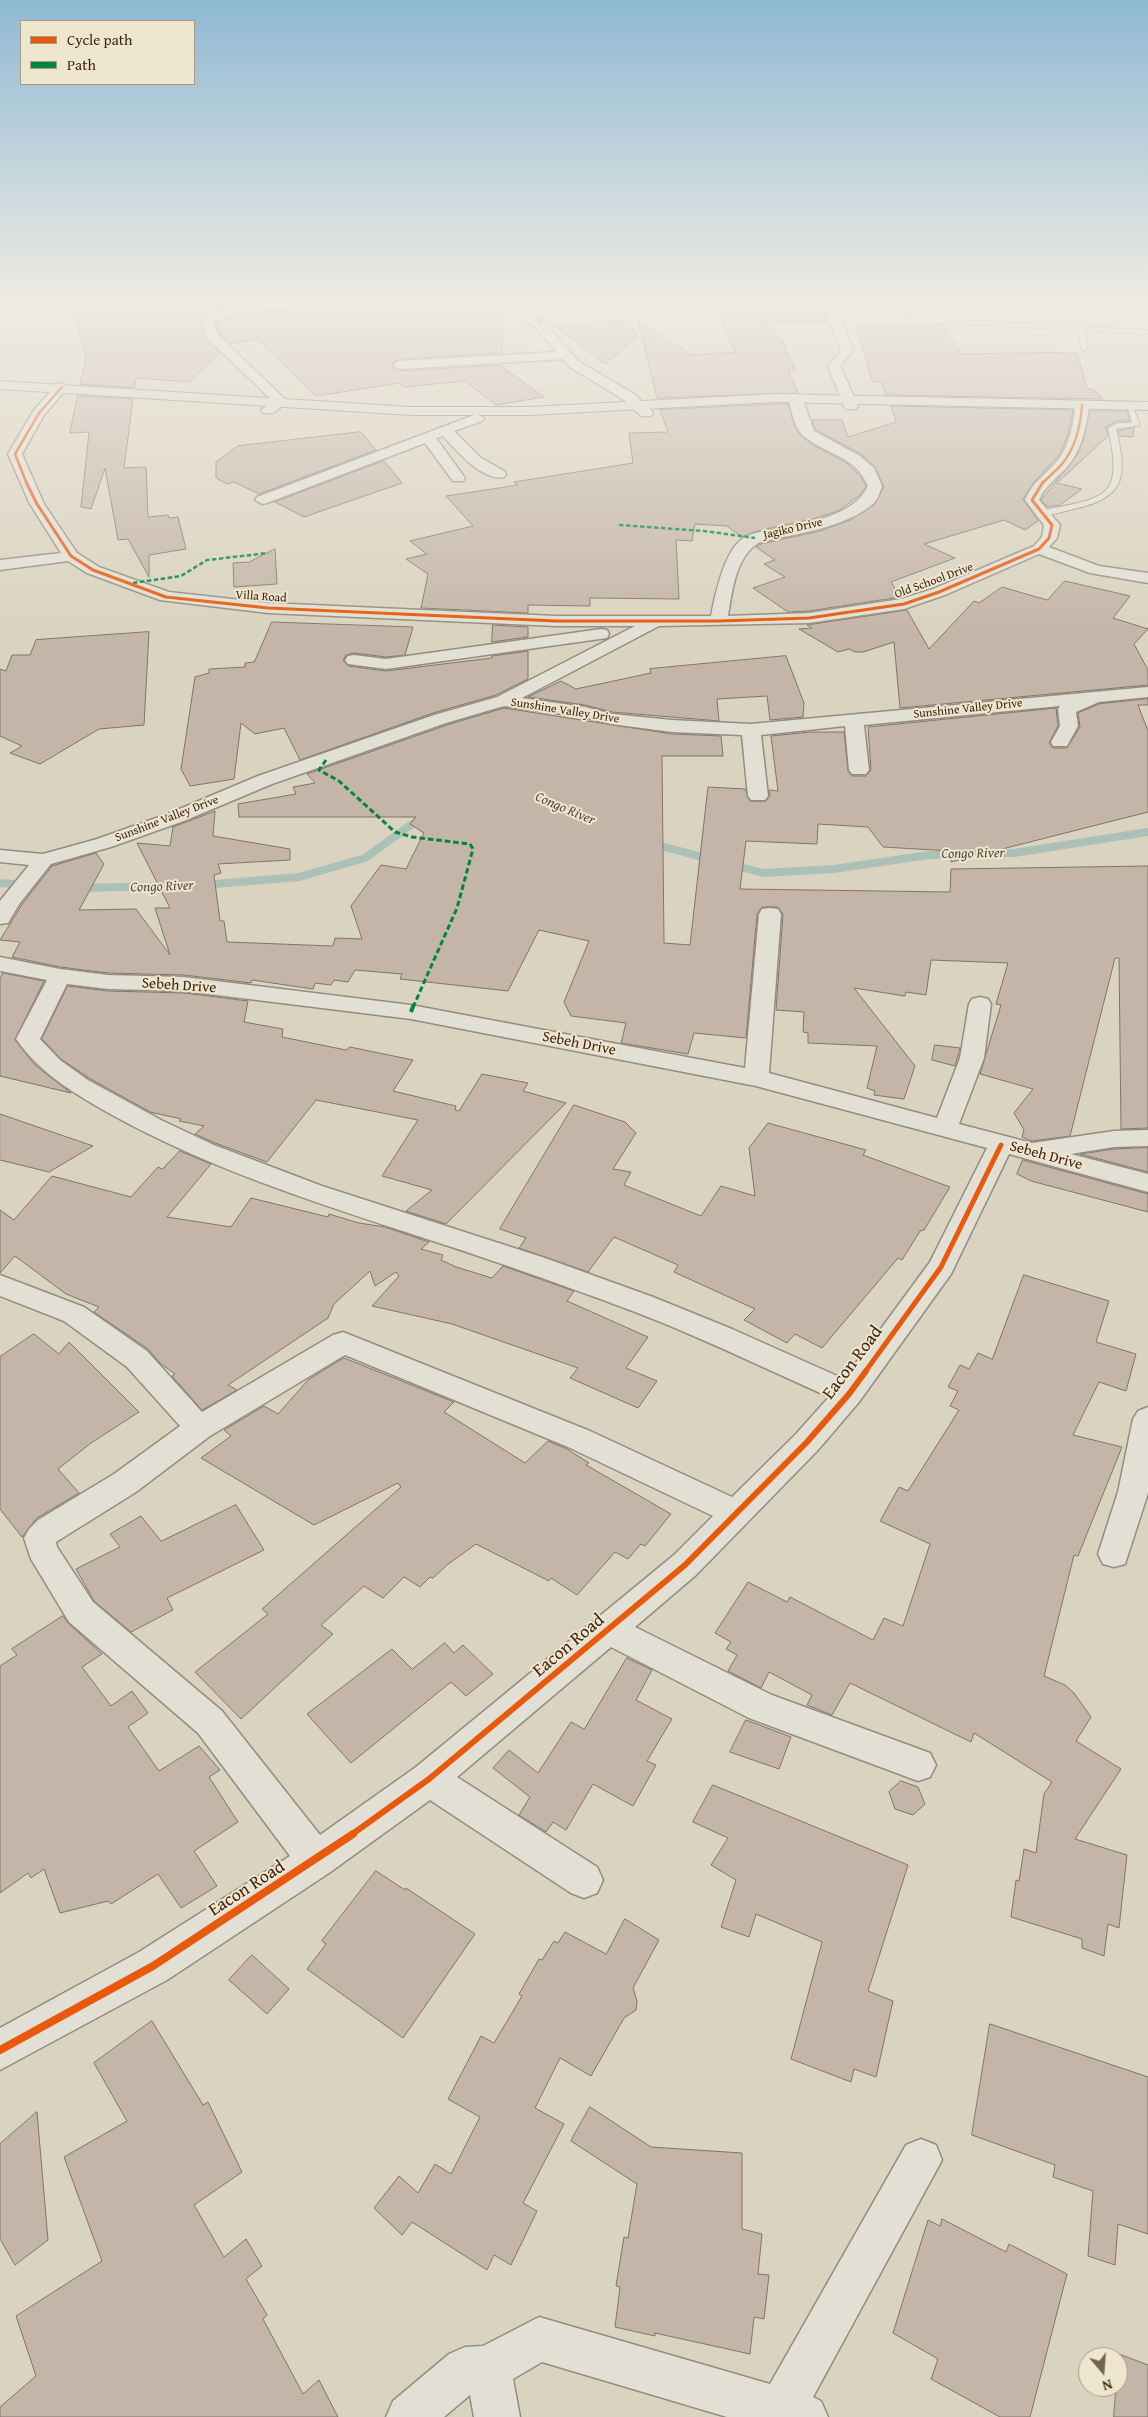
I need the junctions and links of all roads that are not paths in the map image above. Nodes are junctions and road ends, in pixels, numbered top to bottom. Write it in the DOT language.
graph roads {
  1 [pos="39,413"];
  2 [pos="315,413"];
  3 [pos="572,413"];
  4 [pos="799,413"];
  5 [pos="1081,413"];
  6 [pos="1131,413"];
  7 [pos="477,418"];
  8 [pos="445,429"];
  9 [pos="427,436"];
  10 [pos="19,444"];
  11 [pos="0,445"];
  12 [pos="499,474"];
  13 [pos="458,478"];
  14 [pos="262,500"];
  15 [pos="1043,513"];
  16 [pos="1039,549"];
  17 [pos="71,556"];
  18 [pos="0,565"];
  19 [pos="1148,578"];
  20 [pos="719,621"];
  21 [pos="658,622"];
  22 [pos="640,630"];
  23 [pos="354,660"];
  24 [pos="1148,692"];
  25 [pos="1100,696"];
  26 [pos="503,701"];
  27 [pos="854,721"];
  28 [pos="751,730"];
  29 [pos="1060,742"];
  30 [pos="859,770"];
  31 [pos="758,796"];
  32 [pos="0,856"];
  33 [pos="38,866"];
  34 [pos="770,914"];
  35 [pos="0,918"];
  36 [pos="0,964"];
  37 [pos="60,976"];
  38 [pos="980,1004"];
  39 [pos="757,1078"];
  40 [pos="945,1128"];
  41 [pos="1148,1138"];
  42 [pos="1001,1145"];
  43 [pos="1029,1151"];
  44 [pos="1148,1183"];
  45 [pos="0,1285"];
  46 [pos="849,1394"];
  47 [pos="1148,1419"];
  48 [pos="199,1428"];
  49 [pos="736,1514"];
  50 [pos="1114,1554"];
  51 [pos="609,1630"];
  52 [pos="918,1765"];
  53 [pos="429,1779"];
  54 [pos="316,1860"];
  55 [pos="584,1880"];
  56 [pos="0,2050"];
  57 [pos="921,2160"];
  58 [pos="488,2368"];
  59 [pos="793,2413"];
  60 [pos="409,2417"];
  61 [pos="497,2417"];
  1 -- 10 [label="street"];
  2 -- 7 [label="main road"];
  3 -- 7 [label="main road"];
  4 -- 20 [label="street, Jagiko Drive"];
  5 -- 15 [label="street"];
  6 -- 15 [label="lane"];
  7 -- 8 [label="street"];
  8 -- 9 [label="street"];
  8 -- 12 [label="street"];
  9 -- 13 [label="street"];
  9 -- 14 [label="street"];
  10 -- 11 [label="street"];
  10 -- 17 [label="street, Villa Road"];
  15 -- 16 [label="street"];
  16 -- 19 [label="street"];
  16 -- 20 [label="street, Old School Drive"];
  17 -- 18 [label="street"];
  17 -- 21 [label="street, Villa Road"];
  20 -- 21 [label="street, Old School Drive"];
  21 -- 22 [label="street"];
  22 -- 23 [label="street"];
  22 -- 26 [label="street"];
  24 -- 25 [label="street, Sunshine Valley Drive"];
  25 -- 27 [label="street, Sunshine Valley Drive"];
  25 -- 29 [label="street, Sunshine Valley Drive"];
  26 -- 28 [label="street, Sunshine Valley Drive"];
  26 -- 33 [label="street, Sunshine Valley Drive"];
  27 -- 28 [label="street, Sunshine Valley Drive"];
  27 -- 30 [label="street"];
  28 -- 31 [label="street"];
  32 -- 33 [label="street"];
  33 -- 35 [label="street"];
  34 -- 39 [label="street"];
  36 -- 37 [label="street, Sebeh Drive"];
  37 -- 39 [label="street, Sebeh Drive"];
  37 -- 46 [label="street"];
  38 -- 40 [label="street"];
  39 -- 40 [label="street, Sebeh Drive"];
  40 -- 42 [label="street, Sebeh Drive"];
  41 -- 43 [label="street"];
  42 -- 43 [label="street, Sebeh Drive"];
  42 -- 46 [label="street, Eacon Road"];
  43 -- 44 [label="street, Sebeh Drive"];
  45 -- 48 [label="street"];
  46 -- 49 [label="street, Eacon Road"];
  47 -- 50 [label="street"];
  48 -- 49 [label="street"];
  48 -- 54 [label="street"];
  49 -- 51 [label="street, Eacon Road"];
  51 -- 52 [label="street"];
  51 -- 53 [label="street, Eacon Road"];
  53 -- 54 [label="street, Eacon Road"];
  53 -- 55 [label="street"];
  54 -- 56 [label="street, Eacon Road"];
  57 -- 59 [label="street"];
  58 -- 59 [label="street"];
  58 -- 60 [label="street"];
  58 -- 61 [label="street"];
}
